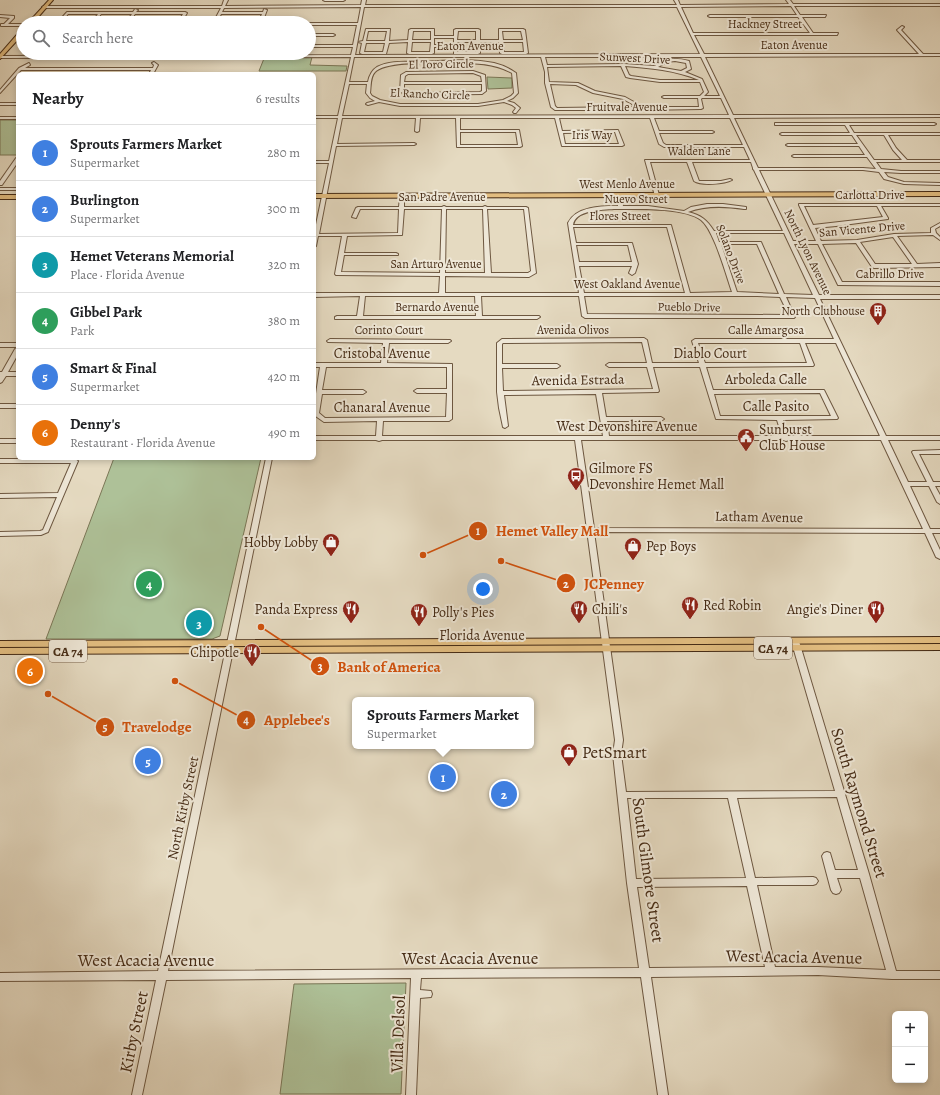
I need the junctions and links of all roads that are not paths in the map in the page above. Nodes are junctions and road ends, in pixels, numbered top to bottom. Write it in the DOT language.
graph roads {
  1 [pos="51,0"];
  2 [pos="55,0"];
  3 [pos="226,0"];
  4 [pos="325,0"];
  5 [pos="342,0"];
  6 [pos="364,0"];
  7 [pos="676,0"];
  8 [pos="788,0"];
  9 [pos="940,5"];
  10 [pos="679,6"];
  11 [pos="792,6"];
  12 [pos="46,7"];
  13 [pos="138,7"];
  14 [pos="223,7"];
  15 [pos="267,7"];
  16 [pos="362,7"];
  17 [pos="100,13"];
  18 [pos="134,13"];
  19 [pos="220,13"];
  20 [pos="264,13"];
  21 [pos="0,16"];
  22 [pos="37,16"];
  23 [pos="40,16"];
  24 [pos="65,16"];
  25 [pos="98,16"];
  26 [pos="132,16"];
  27 [pos="183,16"];
  28 [pos="218,16"];
  29 [pos="263,16"];
  30 [pos="710,16"];
  31 [pos="799,16"];
  32 [pos="825,16"];
  33 [pos="316,24"];
  34 [pos="336,24"];
  35 [pos="360,24"];
  36 [pos="0,25"];
  37 [pos="5,25"];
  38 [pos="16,25"];
  39 [pos="902,27"];
  40 [pos="692,34"];
  41 [pos="812,34"];
  42 [pos="837,34"];
  43 [pos="316,35"];
  44 [pos="333,35"];
  45 [pos="16,39"];
  46 [pos="410,41"];
  47 [pos="432,41"];
  48 [pos="455,41"];
  49 [pos="478,41"];
  50 [pos="501,41"];
  51 [pos="524,41"];
  52 [pos="356,42"];
  53 [pos="364,42"];
  54 [pos="387,42"];
  55 [pos="16,43"];
  56 [pos="316,46"];
  57 [pos="330,46"];
  58 [pos="355,46"];
  59 [pos="702,55"];
  60 [pos="922,55"];
  61 [pos="940,55"];
  62 [pos="316,56"];
  63 [pos="353,56"];
  64 [pos="443,56"];
  65 [pos="543,56"];
  66 [pos="633,56"];
  67 [pos="1,57"];
  68 [pos="16,57"];
  69 [pos="96,60"];
  70 [pos="0,62"];
  71 [pos="443,62"];
  72 [pos="376,63"];
  73 [pos="509,63"];
  74 [pos="29,64"];
  75 [pos="69,64"];
  76 [pos="117,64"];
  77 [pos="154,64"];
  78 [pos="385,66"];
  79 [pos="501,66"];
  80 [pos="545,66"];
  81 [pos="638,66"];
  82 [pos="644,66"];
  83 [pos="656,67"];
  84 [pos="624,68"];
  85 [pos="20,69"];
  86 [pos="66,69"];
  87 [pos="90,69"];
  88 [pos="114,69"];
  89 [pos="154,69"];
  90 [pos="17,72"];
  91 [pos="88,72"];
  92 [pos="152,72"];
  93 [pos="444,72"];
  94 [pos="682,72"];
  95 [pos="16,74"];
  96 [pos="701,81"];
  97 [pos="348,83"];
  98 [pos="369,83"];
  99 [pos="402,83"];
  100 [pos="484,83"];
  101 [pos="547,83"];
  102 [pos="0,92"];
  103 [pos="443,94"];
  104 [pos="665,98"];
  105 [pos="699,98"];
  106 [pos="722,98"];
  107 [pos="379,101"];
  108 [pos="504,101"];
  109 [pos="0,104"];
  110 [pos="16,104"];
  111 [pos="368,104"];
  112 [pos="443,105"];
  113 [pos="468,105"];
  114 [pos="636,109"];
  115 [pos="468,112"];
  116 [pos="515,112"];
  117 [pos="730,116"];
  118 [pos="927,116"];
  119 [pos="940,116"];
  120 [pos="341,117"];
  121 [pos="418,117"];
  122 [pos="442,117"];
  123 [pos="458,117"];
  124 [pos="557,117"];
  125 [pos="637,117"];
  126 [pos="652,117"];
  127 [pos="0,118"];
  128 [pos="16,118"];
  129 [pos="316,118"];
  130 [pos="776,124"];
  131 [pos="846,124"];
  132 [pos="934,124"];
  133 [pos="940,127"];
  134 [pos="417,131"];
  135 [pos="458,131"];
  136 [pos="560,132"];
  137 [pos="657,132"];
  138 [pos="712,132"];
  139 [pos="782,134"];
  140 [pos="853,134"];
  141 [pos="885,134"];
  142 [pos="940,134"];
  143 [pos="414,144"];
  144 [pos="335,145"];
  145 [pos="788,145"];
  146 [pos="860,145"];
  147 [pos="744,146"];
  148 [pos="794,156"];
  149 [pos="870,156"];
  150 [pos="689,161"];
  151 [pos="752,161"];
  152 [pos="874,161"];
  153 [pos="906,161"];
  154 [pos="940,161"];
  155 [pos="16,162"];
  156 [pos="316,162"];
  157 [pos="331,162"];
  158 [pos="755,169"];
  159 [pos="880,170"];
  160 [pos="940,172"];
  161 [pos="730,180"];
  162 [pos="895,181"];
  163 [pos="0,184"];
  164 [pos="890,184"];
  165 [pos="940,184"];
  166 [pos="16,188"];
  167 [pos="0,189"];
  168 [pos="938,194"];
  169 [pos="618,195"];
  170 [pos="657,195"];
  171 [pos="768,195"];
  172 [pos="316,196"];
  173 [pos="324,196"];
  174 [pos="402,196"];
  175 [pos="0,197"];
  176 [pos="16,197"];
  177 [pos="940,200"];
  178 [pos="878,205"];
  179 [pos="940,205"];
  180 [pos="402,207"];
  181 [pos="444,207"];
  182 [pos="485,207"];
  183 [pos="621,208"];
  184 [pos="744,208"];
  185 [pos="686,211"];
  186 [pos="354,217"];
  187 [pos="940,224"];
  188 [pos="571,226"];
  189 [pos="812,227"];
  190 [pos="712,232"];
  191 [pos="786,232"];
  192 [pos="345,234"];
  193 [pos="934,234"];
  194 [pos="316,235"];
  195 [pos="894,235"];
  196 [pos="940,239"];
  197 [pos="857,241"];
  198 [pos="717,243"];
  199 [pos="819,243"];
  200 [pos="574,244"];
  201 [pos="791,244"];
  202 [pos="342,254"];
  203 [pos="396,254"];
  204 [pos="577,264"];
  205 [pos="635,264"];
  206 [pos="940,265"];
  207 [pos="915,266"];
  208 [pos="534,272"];
  209 [pos="632,273"];
  210 [pos="442,274"];
  211 [pos="488,274"];
  212 [pos="940,284"];
  213 [pos="442,294"];
  214 [pos="478,294"];
  215 [pos="582,294"];
  216 [pos="688,294"];
  217 [pos="735,294"];
  218 [pos="316,295"];
  219 [pos="363,295"];
  220 [pos="783,296"];
  221 [pos="940,297"];
  222 [pos="818,298"];
  223 [pos="479,317"];
  224 [pos="537,317"];
  225 [pos="337,318"];
  226 [pos="360,318"];
  227 [pos="330,341"];
  228 [pos="386,341"];
  229 [pos="448,341"];
  230 [pos="802,341"];
  231 [pos="838,341"];
  232 [pos="0,345"];
  233 [pos="16,345"];
  234 [pos="16,352"];
  235 [pos="609,365"];
  236 [pos="650,365"];
  237 [pos="702,365"];
  238 [pos="316,366"];
  239 [pos="323,366"];
  240 [pos="384,366"];
  241 [pos="500,366"];
  242 [pos="557,366"];
  243 [pos="2,374"];
  244 [pos="16,374"];
  245 [pos="0,381"];
  246 [pos="417,391"];
  247 [pos="449,391"];
  248 [pos="599,391"];
  249 [pos="320,392"];
  250 [pos="362,392"];
  251 [pos="710,392"];
  252 [pos="501,393"];
  253 [pos="0,406"];
  254 [pos="16,406"];
  255 [pos="603,418"];
  256 [pos="661,418"];
  257 [pos="835,418"];
  258 [pos="380,419"];
  259 [pos="780,419"];
  260 [pos="505,426"];
  261 [pos="316,438"];
  262 [pos="578,438"];
  263 [pos="606,438"];
  264 [pos="884,438"];
  265 [pos="940,438"];
  266 [pos="378,439"];
  267 [pos="786,439"];
  268 [pos="0,441"];
  269 [pos="16,441"];
  270 [pos="940,452"];
  271 [pos="269,460"];
  272 [pos="0,461"];
  273 [pos="906,484"];
  274 [pos="931,484"];
  275 [pos="940,484"];
  276 [pos="61,495"];
  277 [pos="0,496"];
  278 [pos="940,502"];
  279 [pos="591,530"];
  280 [pos="927,531"];
  281 [pos="940,531"];
  282 [pos="0,534"];
  283 [pos="940,557"];
  284 [pos="940,640"];
  285 [pos="482,641"];
  286 [pos="401,642"];
  287 [pos="0,644"];
  288 [pos="34,644"];
  289 [pos="796,644"];
  290 [pos="605,645"];
  291 [pos="231,646"];
  292 [pos="940,647"];
  293 [pos="0,648"];
  294 [pos="318,650"];
  295 [pos="389,650"];
  296 [pos="0,651"];
  297 [pos="732,794"];
  298 [pos="840,794"];
  299 [pos="622,795"];
  300 [pos="827,856"];
  301 [pos="832,874"];
  302 [pos="864,874"];
  303 [pos="813,881"];
  304 [pos="751,882"];
  305 [pos="632,883"];
  306 [pos="836,890"];
  307 [pos="771,971"];
  308 [pos="646,972"];
  309 [pos="416,974"];
  310 [pos="892,975"];
  311 [pos="940,975"];
  312 [pos="162,976"];
  313 [pos="0,977"];
  314 [pos="415,994"];
  315 [pos="427,994"];
  316 [pos="137,1095"];
  317 [pos="411,1095"];
  318 [pos="663,1095"];
  1 -- 12 [label="highway"];
  2 -- 12 [label="highway"];
  3 -- 14 [label="street"];
  4 -- 5 [label="street"];
  6 -- 16 [label="street"];
  7 -- 10 [label="street, North Lyon Avenue"];
  8 -- 11 [label="street"];
  9 -- 11 [label="street"];
  10 -- 11 [label="street"];
  10 -- 16 [label="street"];
  10 -- 40 [label="street, North Lyon Avenue"];
  11 -- 31 [label="street"];
  12 -- 13 [label="street"];
  12 -- 22 [label="highway"];
  12 -- 23 [label="highway"];
  13 -- 14 [label="street"];
  13 -- 18 [label="street"];
  14 -- 15 [label="street"];
  14 -- 19 [label="street"];
  15 -- 16 [label="street"];
  15 -- 20 [label="street"];
  16 -- 35 [label="street"];
  17 -- 18 [label="street"];
  17 -- 24 [label="street"];
  17 -- 25 [label="street"];
  18 -- 26 [label="street"];
  18 -- 27 [label="street"];
  19 -- 20 [label="street"];
  19 -- 28 [label="street"];
  20 -- 29 [label="street"];
  21 -- 37 [label="street"];
  30 -- 31 [label="street"];
  31 -- 32 [label="street"];
  31 -- 41 [label="street"];
  33 -- 34 [label="street"];
  34 -- 35 [label="street"];
  34 -- 44 [label="street"];
  35 -- 52 [label="street"];
  36 -- 37 [label="street"];
  37 -- 38 [label="street"];
  39 -- 60 [label="street"];
  40 -- 41 [label="street, Hackney Street"];
  40 -- 59 [label="street, North Lyon Avenue"];
  41 -- 42 [label="street, Hackney Street"];
  43 -- 44 [label="street"];
  44 -- 57 [label="street"];
  45 -- 67 [label="highway"];
  46 -- 47 [label="street"];
  46 -- 47 [label="street"];
  46 -- 47 [label="street"];
  46 -- 54 [label="street"];
  47 -- 48 [label="street"];
  47 -- 48 [label="street"];
  48 -- 49 [label="street"];
  48 -- 49 [label="street"];
  48 -- 49 [label="street"];
  49 -- 50 [label="street"];
  50 -- 51 [label="street"];
  50 -- 51 [label="street"];
  50 -- 51 [label="street"];
  52 -- 53 [label="street"];
  52 -- 58 [label="street"];
  53 -- 54 [label="street"];
  53 -- 54 [label="street"];
  53 -- 54 [label="street"];
  55 -- 67 [label="highway"];
  56 -- 57 [label="street"];
  57 -- 58 [label="street"];
  58 -- 63 [label="street"];
  59 -- 60 [label="street, Eaton Avenue"];
  59 -- 66 [label="street, Eaton Avenue"];
  59 -- 106 [label="street, North Lyon Avenue"];
  60 -- 61 [label="street, Eaton Avenue"];
  62 -- 63 [label="street, Eaton Avenue"];
  63 -- 64 [label="street, Eaton Avenue"];
  63 -- 97 [label="street"];
  64 -- 65 [label="street, Eaton Avenue"];
  64 -- 71 [label="street"];
  65 -- 66 [label="street, Eaton Avenue"];
  65 -- 80 [label="street"];
  66 -- 81 [label="street"];
  67 -- 68 [label="street, Eaton Avenue"];
  67 -- 70 [label="highway"];
  69 -- 87 [label="street"];
  71 -- 78 [label="street, El Rancho Circle"];
  71 -- 79 [label="street, El Rancho Circle"];
  71 -- 93 [label="street"];
  72 -- 78 [label="street"];
  73 -- 79 [label="street"];
  74 -- 85 [label="street"];
  75 -- 86 [label="street"];
  76 -- 88 [label="street"];
  77 -- 89 [label="street"];
  78 -- 98 [label="street, El Rancho Circle"];
  79 -- 108 [label="street"];
  80 -- 84 [label="street, Sunwest Drive"];
  80 -- 101 [label="street"];
  81 -- 82 [label="street, Sunwest Drive"];
  81 -- 84 [label="street, Sunwest Drive"];
  82 -- 83 [label="street, Sunwest Drive"];
  82 -- 84 [label="street"];
  83 -- 94 [label="street, Sunwest Drive"];
  83 -- 94 [label="street"];
  84 -- 96 [label="street"];
  85 -- 86 [label="street"];
  85 -- 90 [label="street"];
  86 -- 87 [label="street"];
  87 -- 88 [label="street"];
  87 -- 91 [label="street"];
  88 -- 89 [label="street"];
  89 -- 92 [label="street"];
  93 -- 99 [label="street, El Toro Circle"];
  93 -- 100 [label="street, El Toro Circle"];
  94 -- 96 [label="street, Sunwest Drive"];
  95 -- 102 [label="street"];
  96 -- 105 [label="street"];
  97 -- 98 [label="street"];
  97 -- 120 [label="street"];
  98 -- 107 [label="street, El Rancho Circle"];
  99 -- 100 [label="street"];
  99 -- 103 [label="street, El Toro Circle"];
  100 -- 103 [label="street, El Toro Circle"];
  101 -- 114 [label="street"];
  101 -- 114 [label="street"];
  103 -- 112 [label="street"];
  104 -- 105 [label="street"];
  105 -- 106 [label="street"];
  105 -- 114 [label="street"];
  106 -- 117 [label="street, North Lyon Avenue"];
  107 -- 111 [label="street"];
  107 -- 112 [label="street, El Rancho Circle"];
  108 -- 113 [label="street, El Rancho Circle"];
  108 -- 116 [label="street"];
  109 -- 110 [label="street"];
  112 -- 113 [label="street, El Rancho Circle"];
  112 -- 122 [label="street"];
  113 -- 115 [label="street"];
  114 -- 125 [label="street"];
  117 -- 118 [label="street, Fruitvale Avenue"];
  117 -- 126 [label="street, Fruitvale Avenue"];
  117 -- 147 [label="street, North Lyon Avenue"];
  118 -- 119 [label="street, Fruitvale Avenue"];
  118 -- 132 [label="street"];
  120 -- 121 [label="street, Fruitvale Avenue"];
  120 -- 129 [label="street, Fruitvale Avenue"];
  120 -- 144 [label="street"];
  121 -- 122 [label="street, Fruitvale Avenue"];
  121 -- 134 [label="street"];
  122 -- 123 [label="street, Fruitvale Avenue"];
  123 -- 124 [label="street, Fruitvale Avenue"];
  123 -- 135 [label="street"];
  124 -- 125 [label="street, Fruitvale Avenue"];
  124 -- 136 [label="street"];
  125 -- 126 [label="street, Fruitvale Avenue"];
  126 -- 137 [label="street"];
  127 -- 128 [label="street"];
  130 -- 131 [label="street"];
  131 -- 132 [label="street"];
  131 -- 140 [label="street"];
  132 -- 133 [label="street"];
  135 -- 135 [label="street"];
  136 -- 136 [label="street, Iris Way"];
  137 -- 138 [label="street"];
  137 -- 147 [label="street"];
  139 -- 140 [label="street"];
  140 -- 141 [label="street"];
  140 -- 146 [label="street"];
  141 -- 142 [label="street"];
  141 -- 153 [label="street"];
  143 -- 144 [label="street"];
  144 -- 157 [label="street"];
  145 -- 146 [label="street"];
  146 -- 149 [label="street"];
  147 -- 151 [label="street, North Lyon Avenue"];
  148 -- 149 [label="street"];
  149 -- 152 [label="street"];
  150 -- 151 [label="street, Walden Lane"];
  150 -- 161 [label="street"];
  150 -- 170 [label="street, Walden Lane"];
  151 -- 158 [label="street, North Lyon Avenue"];
  152 -- 153 [label="street"];
  152 -- 159 [label="street"];
  153 -- 154 [label="street"];
  155 -- 163 [label="street"];
  156 -- 157 [label="street"];
  157 -- 173 [label="street"];
  158 -- 159 [label="street"];
  158 -- 171 [label="street, North Lyon Avenue"];
  159 -- 160 [label="street"];
  159 -- 162 [label="street"];
  162 -- 164 [label="street"];
  162 -- 165 [label="street"];
  166 -- 167 [label="street"];
  168 -- 171 [label="main road, West Menlo Avenue"];
  168 -- 177 [label="street"];
  169 -- 170 [label="main road, West Menlo Avenue"];
  169 -- 174 [label="main road, West Menlo Avenue"];
  169 -- 183 [label="street"];
  170 -- 171 [label="main road, West Menlo Avenue"];
  171 -- 191 [label="street, North Lyon Avenue"];
  172 -- 173 [label="main road, West Menlo Avenue"];
  173 -- 174 [label="main road, West Menlo Avenue"];
  173 -- 194 [label="street"];
  174 -- 180 [label="street"];
  175 -- 176 [label="main road"];
  178 -- 179 [label="street, Carlotta Drive"];
  178 -- 189 [label="street"];
  178 -- 189 [label="street, Carlotta Drive"];
  180 -- 181 [label="street, San Padre Avenue"];
  180 -- 186 [label="street, San Padre Avenue"];
  180 -- 192 [label="street"];
  181 -- 182 [label="street, San Padre Avenue"];
  181 -- 210 [label="street"];
  182 -- 208 [label="street, San Padre Avenue"];
  182 -- 211 [label="street"];
  183 -- 185 [label="street, Nuevo Street"];
  183 -- 188 [label="street, Nuevo Street"];
  184 -- 185 [label="street"];
  185 -- 190 [label="street, Solano Drive"];
  187 -- 193 [label="street"];
  188 -- 200 [label="street"];
  188 -- 216 [label="street, Flores Street"];
  189 -- 199 [label="street"];
  190 -- 191 [label="street"];
  190 -- 198 [label="street, Solano Drive"];
  191 -- 201 [label="street, North Lyon Avenue"];
  192 -- 194 [label="street"];
  192 -- 202 [label="street"];
  193 -- 195 [label="street, San Vicente Drive"];
  193 -- 196 [label="street"];
  195 -- 197 [label="street, San Vicente Drive"];
  195 -- 207 [label="street"];
  197 -- 199 [label="street, San Vicente Drive"];
  197 -- 207 [label="street"];
  198 -- 217 [label="street, Solano Drive"];
  198 -- 220 [label="street"];
  199 -- 201 [label="street, San Vicente Drive"];
  199 -- 212 [label="street, Cabrillo Drive"];
  200 -- 204 [label="street"];
  200 -- 205 [label="street"];
  201 -- 222 [label="street, North Lyon Avenue"];
  202 -- 203 [label="street"];
  202 -- 210 [label="street, San Arturo Avenue"];
  204 -- 205 [label="street"];
  204 -- 215 [label="street"];
  205 -- 209 [label="street"];
  206 -- 207 [label="street"];
  208 -- 211 [label="street, San Arturo Avenue"];
  210 -- 211 [label="street, San Arturo Avenue"];
  210 -- 213 [label="street"];
  213 -- 214 [label="street, West Oakland Avenue"];
  213 -- 219 [label="street, West Oakland Avenue"];
  214 -- 215 [label="street, West Oakland Avenue"];
  214 -- 223 [label="street"];
  215 -- 216 [label="street, West Oakland Avenue"];
  215 -- 220 [label="street, Pueblo Drive"];
  216 -- 217 [label="street, West Oakland Avenue"];
  217 -- 220 [label="street, West Oakland Avenue"];
  218 -- 219 [label="street, West Oakland Avenue"];
  219 -- 226 [label="street"];
  220 -- 222 [label="street, West Oakland Avenue"];
  221 -- 222 [label="street, West Oakland Avenue"];
  222 -- 231 [label="street, North Lyon Avenue"];
  223 -- 224 [label="street, Bernardo Avenue"];
  223 -- 226 [label="street, Bernardo Avenue"];
  225 -- 226 [label="street, Bernardo Avenue"];
  227 -- 228 [label="street, Corinto Court"];
  228 -- 229 [label="street, Corinto Court"];
  228 -- 240 [label="street"];
  230 -- 231 [label="street, Calle Amargosa"];
  230 -- 237 [label="street, Calle Amargosa"];
  230 -- 237 [label="street, Diablo Court"];
  231 -- 264 [label="street, North Lyon Avenue"];
  232 -- 233 [label="street"];
  234 -- 243 [label="street"];
  235 -- 236 [label="street, Diablo Court"];
  236 -- 237 [label="street, Diablo Court"];
  236 -- 241 [label="street, Avenida Olivos"];
  236 -- 248 [label="street, Avenida Estrada"];
  237 -- 251 [label="street"];
  238 -- 239 [label="street, Cristobal Avenue"];
  239 -- 240 [label="street, Cristobal Avenue"];
  239 -- 249 [label="street"];
  240 -- 247 [label="street, Cristobal Avenue"];
  241 -- 242 [label="street"];
  241 -- 252 [label="street"];
  243 -- 244 [label="street"];
  243 -- 245 [label="street"];
  246 -- 247 [label="street"];
  247 -- 258 [label="street, Chanaral Avenue"];
  248 -- 252 [label="street, Avenida Estrada"];
  248 -- 255 [label="street"];
  249 -- 250 [label="street"];
  249 -- 258 [label="street, Chanaral Avenue"];
  251 -- 257 [label="street, Arboleda Calle"];
  251 -- 259 [label="street, Calle Pasito"];
  252 -- 260 [label="street"];
  253 -- 254 [label="street"];
  255 -- 256 [label="street"];
  255 -- 263 [label="street"];
  257 -- 259 [label="street, Calle Pasito"];
  258 -- 266 [label="street"];
  259 -- 267 [label="street"];
  261 -- 266 [label="street, West Devonshire Avenue"];
  262 -- 263 [label="street, West Devonshire Avenue"];
  262 -- 266 [label="street, West Devonshire Avenue"];
  262 -- 279 [label="street, South Gilmore Street"];
  263 -- 267 [label="street, West Devonshire Avenue"];
  264 -- 265 [label="street, West Devonshire Avenue"];
  264 -- 267 [label="street, West Devonshire Avenue"];
  264 -- 273 [label="street, North Lyon Avenue"];
  268 -- 269 [label="street"];
  270 -- 274 [label="street"];
  271 -- 291 [label="street, North Kirby Street"];
  272 -- 276 [label="street"];
  273 -- 274 [label="street"];
  273 -- 280 [label="street, North Lyon Avenue"];
  274 -- 275 [label="street"];
  274 -- 278 [label="street"];
  276 -- 277 [label="street"];
  276 -- 282 [label="street"];
  279 -- 280 [label="street, Latham Avenue"];
  279 -- 290 [label="street, South Gilmore Street"];
  280 -- 281 [label="street, Latham Avenue"];
  280 -- 283 [label="street, North Lyon Avenue"];
  284 -- 289 [label="main road, Florida Avenue"];
  285 -- 286 [label="main road, Florida Avenue"];
  285 -- 290 [label="main road, Florida Avenue"];
  285 -- 295 [label="main road"];
  286 -- 291 [label="main road, Florida Avenue"];
  286 -- 294 [label="main road"];
  287 -- 288 [label="main road, Florida Avenue"];
  288 -- 291 [label="main road, Florida Avenue"];
  288 -- 293 [label="main road"];
  289 -- 290 [label="main road, Florida Avenue / CA 74"];
  289 -- 292 [label="main road, Florida Avenue / CA 74"];
  289 -- 298 [label="street, South Raymond Street"];
  290 -- 295 [label="main road, Florida Avenue / CA 74"];
  290 -- 299 [label="street, South Gilmore Street"];
  291 -- 294 [label="main road, Florida Avenue / CA 74"];
  291 -- 296 [label="main road, Florida Avenue / CA 74"];
  291 -- 312 [label="street, North Kirby Street"];
  294 -- 295 [label="main road, Florida Avenue / CA 74"];
  297 -- 298 [label="street"];
  297 -- 299 [label="street"];
  297 -- 304 [label="street"];
  298 -- 302 [label="street, South Raymond Street"];
  299 -- 305 [label="street, South Gilmore Street"];
  300 -- 301 [label="street"];
  301 -- 302 [label="street"];
  301 -- 306 [label="street"];
  302 -- 310 [label="street, South Raymond Street"];
  303 -- 304 [label="street"];
  304 -- 305 [label="street"];
  304 -- 307 [label="street"];
  305 -- 308 [label="street, South Gilmore Street"];
  307 -- 308 [label="street, West Acacia Avenue"];
  307 -- 310 [label="street, West Acacia Avenue"];
  308 -- 309 [label="street, West Acacia Avenue"];
  308 -- 318 [label="street, South Gilmore Street"];
  309 -- 312 [label="street, West Acacia Avenue"];
  309 -- 314 [label="street, Villa Delsol"];
  310 -- 311 [label="street, West Acacia Avenue"];
  312 -- 313 [label="street, West Acacia Avenue"];
  312 -- 316 [label="street, Kirby Street"];
  314 -- 315 [label="street"];
  314 -- 317 [label="street, Villa Delsol"];
}
